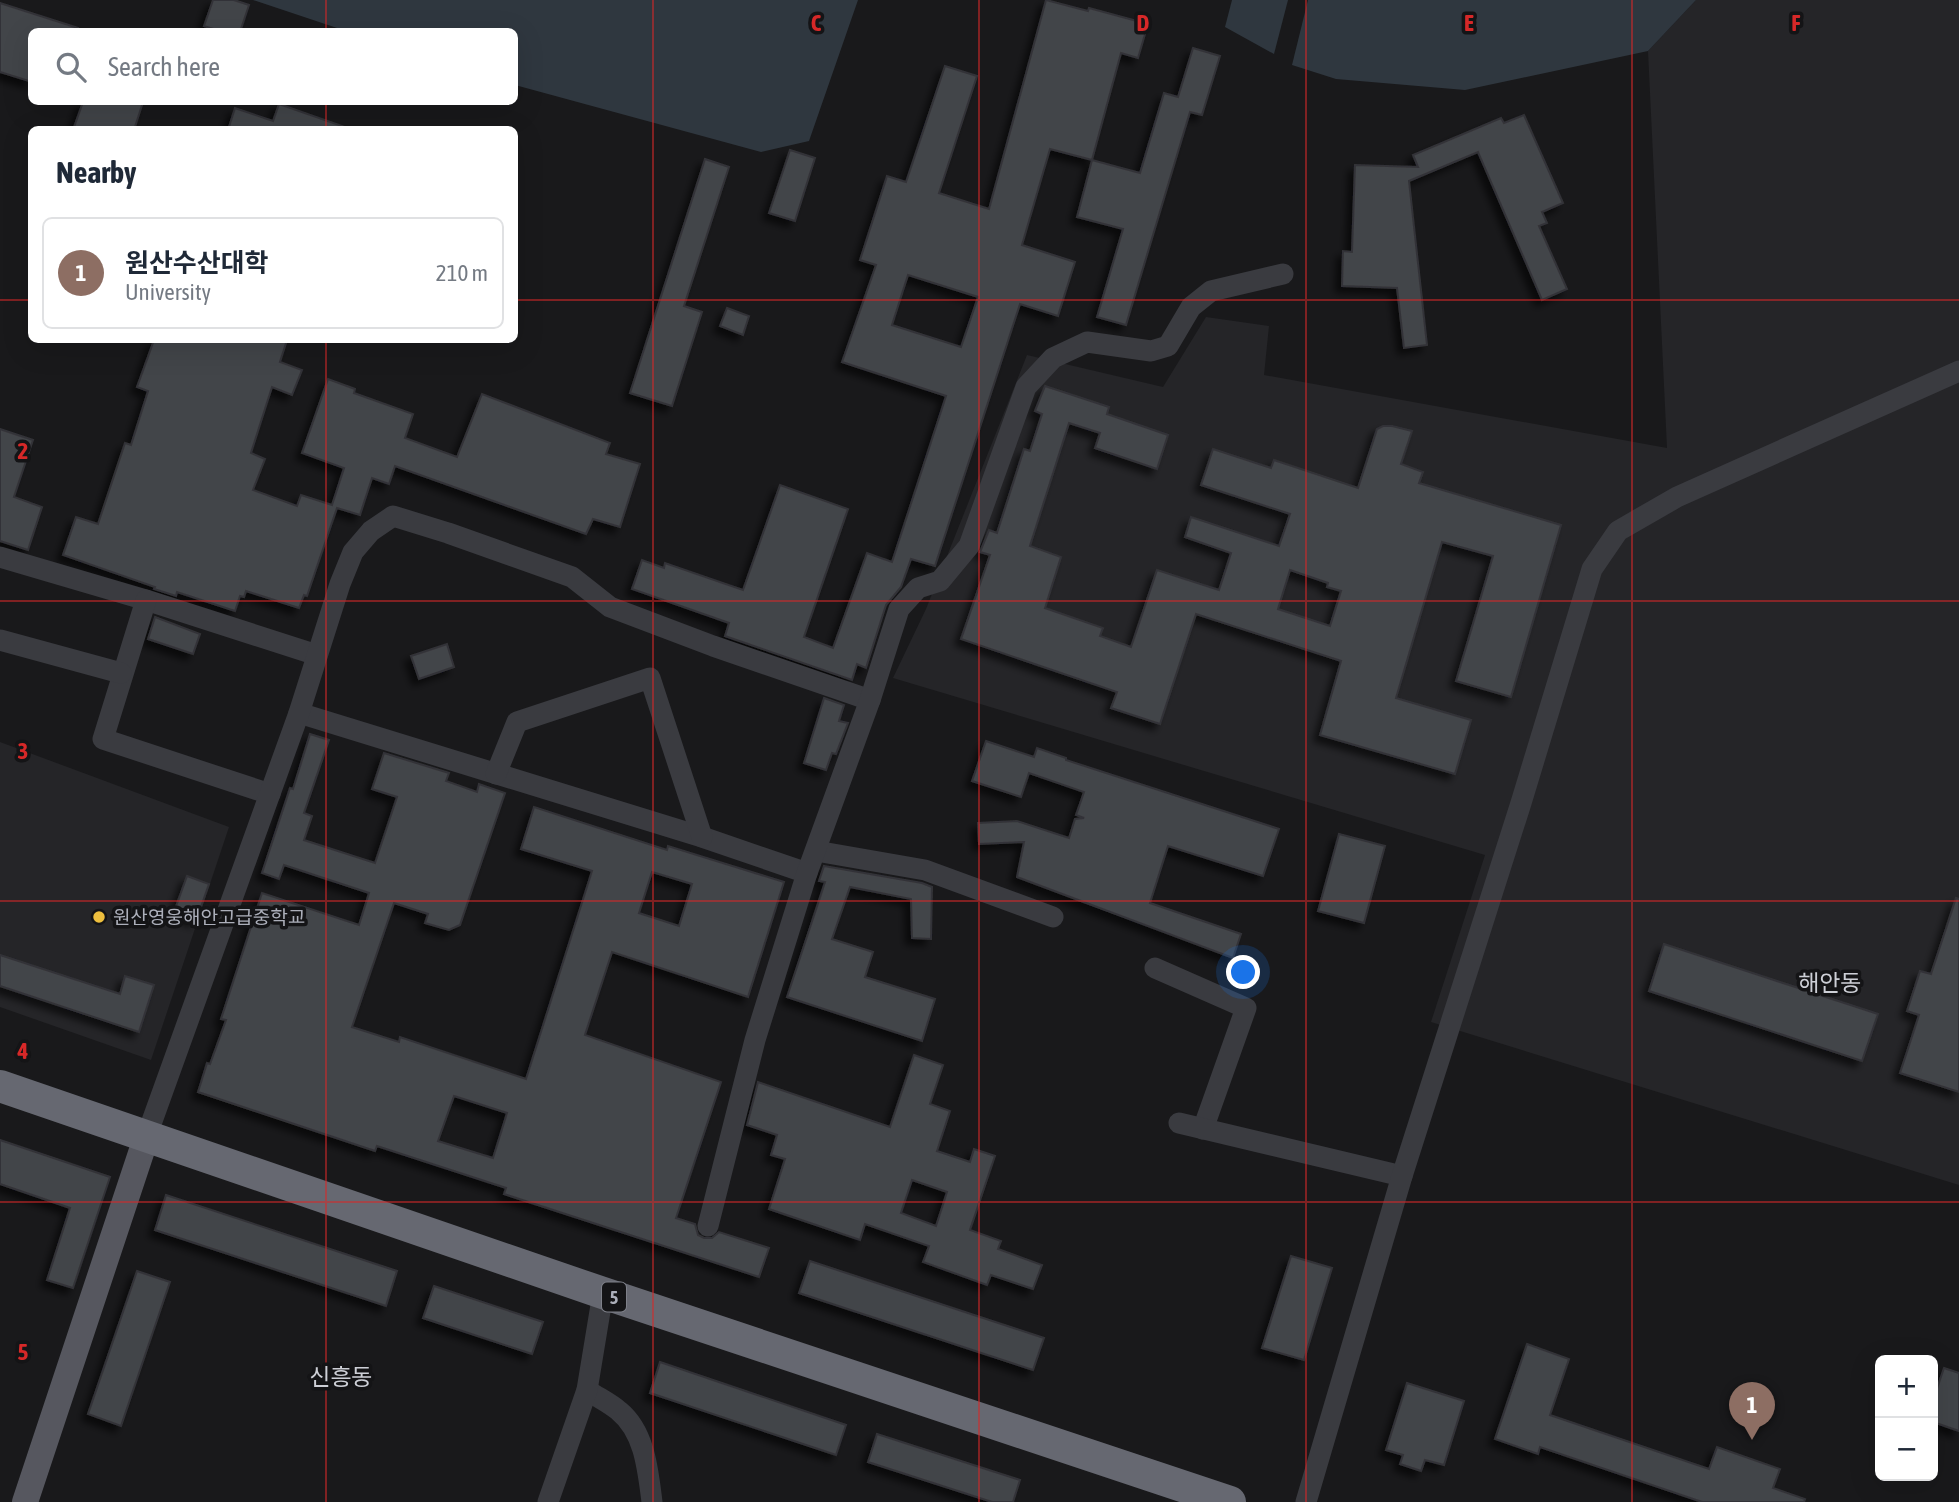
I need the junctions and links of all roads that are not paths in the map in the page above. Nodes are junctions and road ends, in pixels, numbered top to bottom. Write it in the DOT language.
graph roads {
  1 [pos="1283,274"];
  2 [pos="1959,371"];
  3 [pos="0,557"];
  4 [pos="146,600"];
  5 [pos="0,640"];
  6 [pos="317,655"];
  7 [pos="121,673"];
  8 [pos="870,700"];
  9 [pos="299,713"];
  10 [pos="496,774"];
  11 [pos="270,794"];
  12 [pos="702,837"];
  13 [pos="816,852"];
  14 [pos="807,873"];
  15 [pos="1053,917"];
  16 [pos="1155,968"];
  17 [pos="0,1086"];
  18 [pos="1179,1124"];
  19 [pos="1203,1129"];
  20 [pos="147,1135"];
  21 [pos="1402,1176"];
  22 [pos="708,1226"];
  23 [pos="603,1293"];
  24 [pos="587,1390"];
  25 [pos="25,1502"];
  26 [pos="548,1502"];
  27 [pos="652,1502"];
  28 [pos="1230,1502"];
  29 [pos="1306,1502"];
  1 -- 8 [label="street"];
  2 -- 21 [label="street"];
  3 -- 4 [label="street"];
  4 -- 6 [label="street"];
  4 -- 7 [label="street"];
  5 -- 7 [label="street"];
  6 -- 8 [label="street"];
  6 -- 9 [label="street"];
  7 -- 11 [label="street"];
  8 -- 13 [label="street"];
  9 -- 10 [label="street"];
  9 -- 11 [label="street"];
  10 -- 12 [label="street"];
  10 -- 12 [label="street"];
  11 -- 20 [label="street"];
  12 -- 14 [label="street"];
  13 -- 14 [label="street"];
  13 -- 15 [label="street"];
  14 -- 22 [label="street"];
  16 -- 19 [label="street"];
  17 -- 20 [label="highway, 5"];
  18 -- 19 [label="street"];
  19 -- 21 [label="street"];
  20 -- 23 [label="highway, 5"];
  20 -- 25 [label="main road"];
  21 -- 29 [label="street"];
  23 -- 24 [label="street"];
  23 -- 28 [label="highway, 5"];
  24 -- 26 [label="street"];
  24 -- 27 [label="street"];
}
